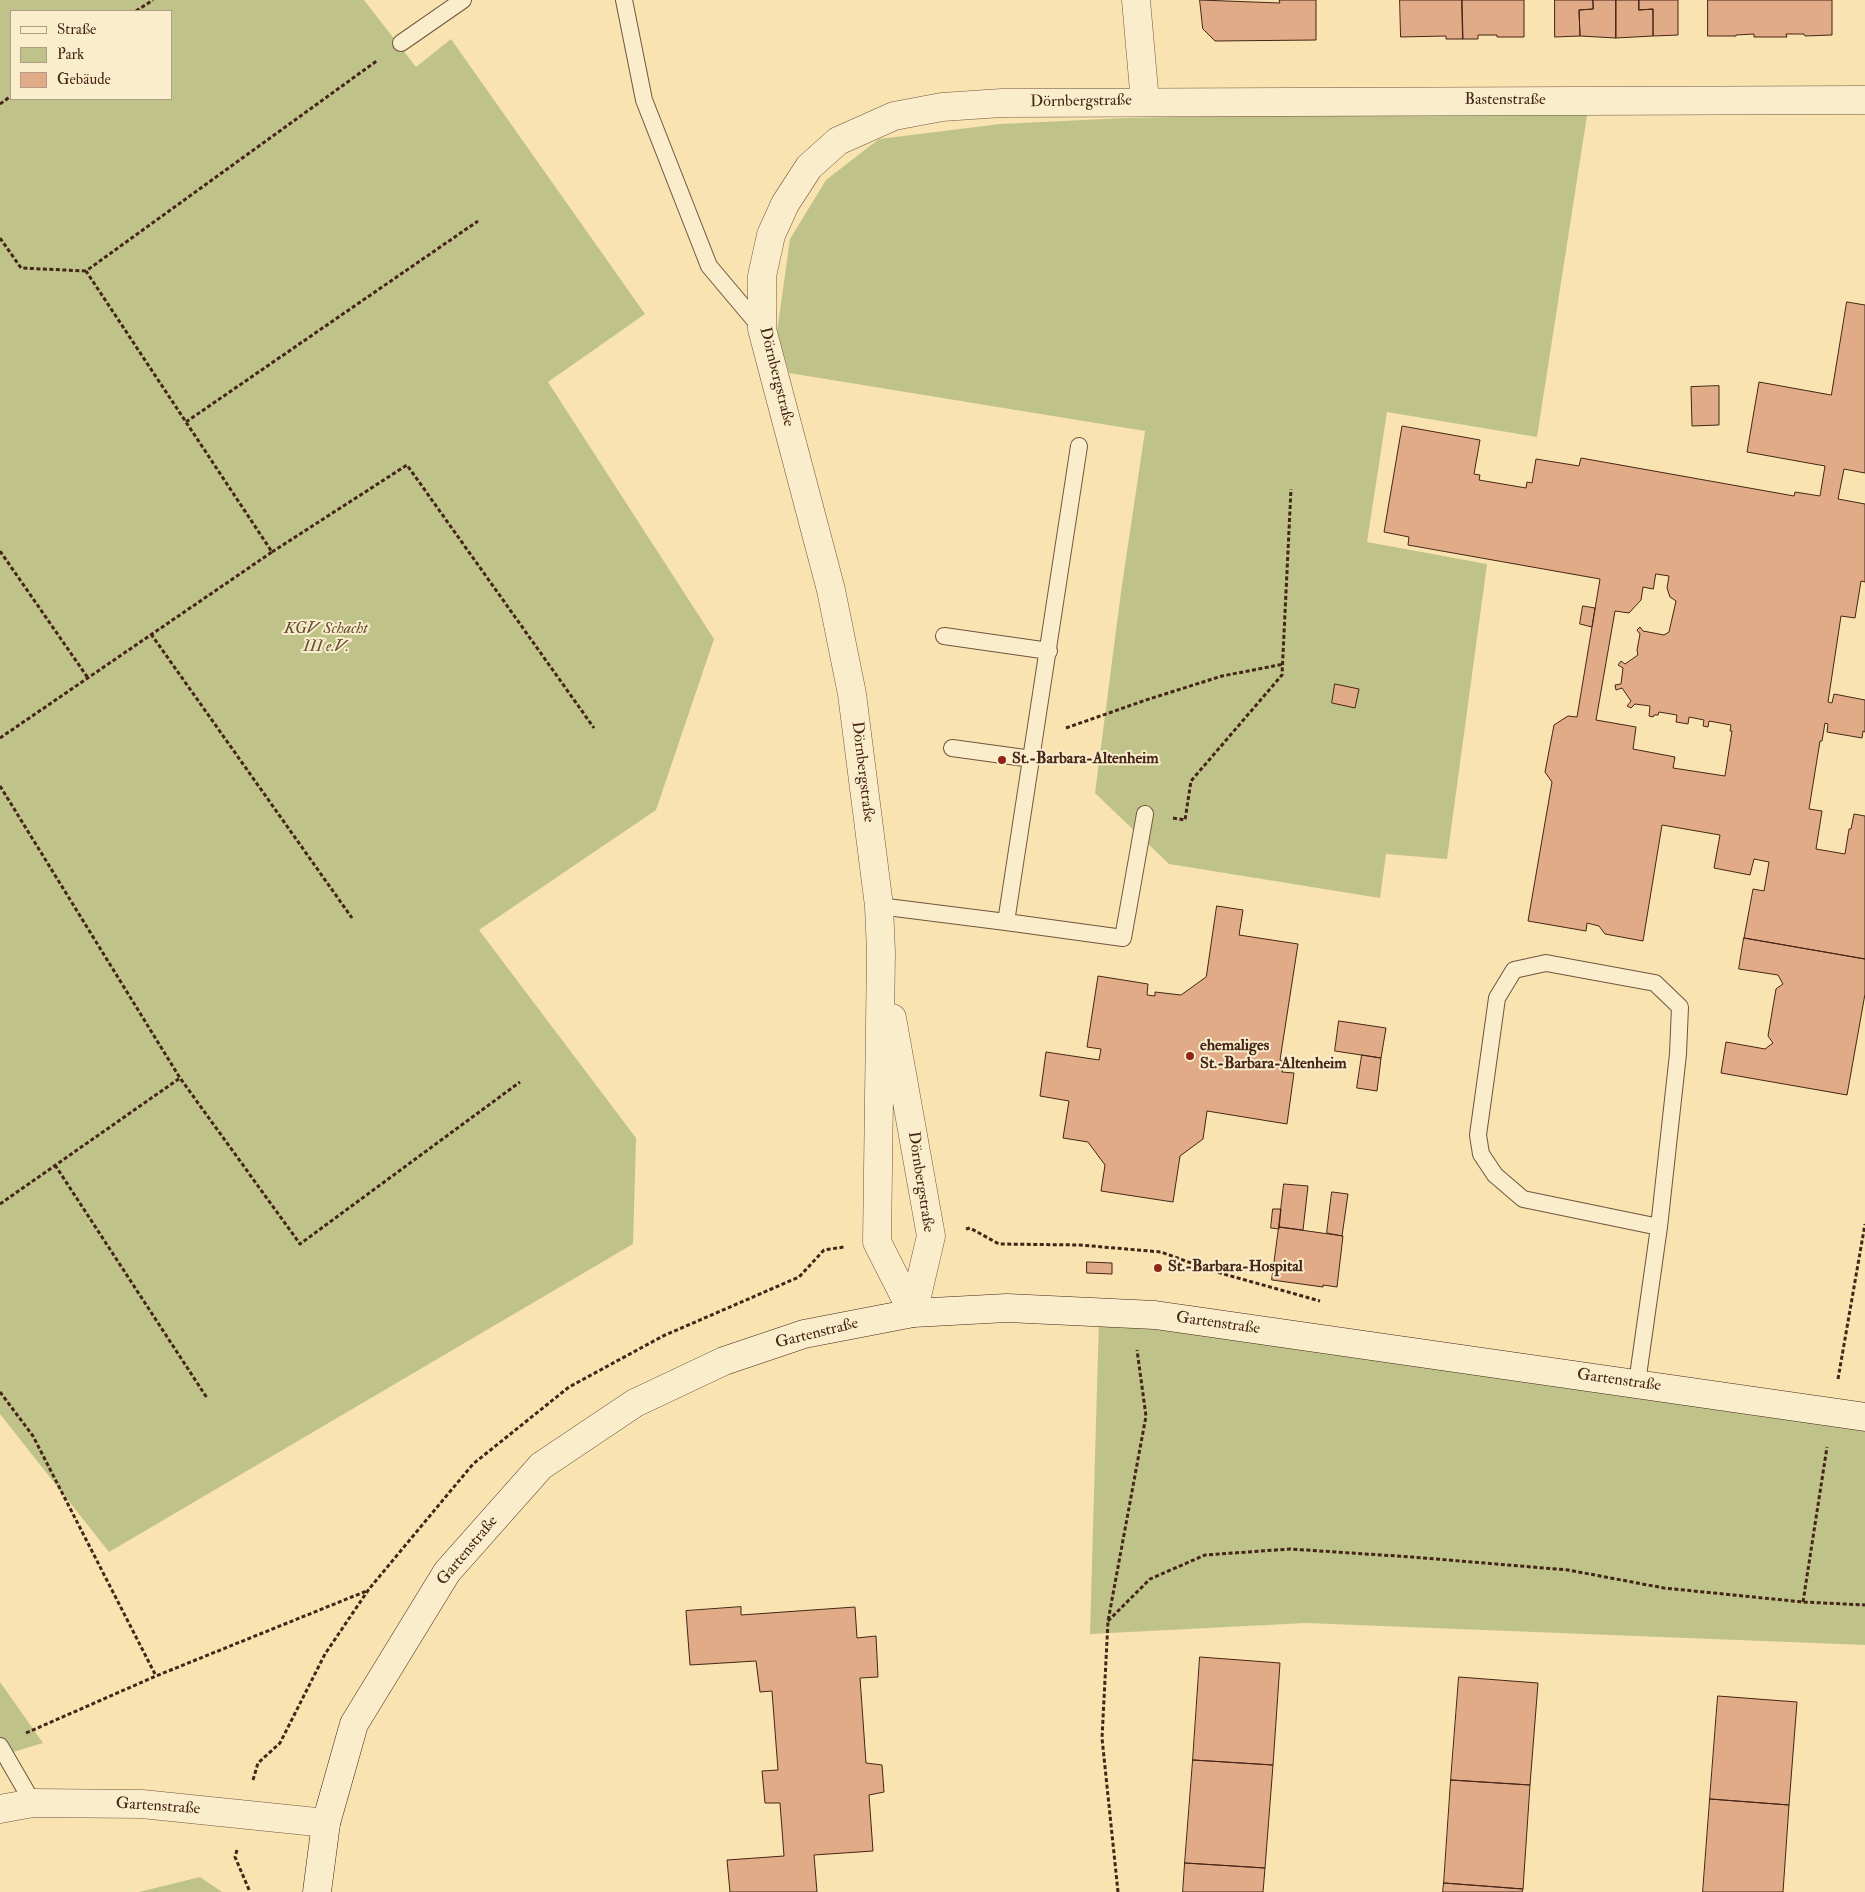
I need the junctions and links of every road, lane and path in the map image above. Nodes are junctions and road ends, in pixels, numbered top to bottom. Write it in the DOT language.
graph roads {
  1 [pos="153,0"];
  2 [pos="463,0"];
  3 [pos="624,0"];
  4 [pos="1136,0"];
  5 [pos="138,10"];
  6 [pos="401,43"];
  7 [pos="1865,100"];
  8 [pos="1145,102"];
  9 [pos="478,221"];
  10 [pos="0,238"];
  11 [pos="86,271"];
  12 [pos="762,329"];
  13 [pos="186,422"];
  14 [pos="1079,446"];
  15 [pos="1291,489"];
  16 [pos="0,551"];
  17 [pos="272,552"];
  18 [pos="151,634"];
  19 [pos="944,636"];
  20 [pos="1049,651"];
  21 [pos="1284,664"];
  22 [pos="88,678"];
  23 [pos="594,728"];
  24 [pos="0,738"];
  25 [pos="1035,738"];
  26 [pos="952,748"];
  27 [pos="1032,759"];
  28 [pos="0,786"];
  29 [pos="1145,814"];
  30 [pos="879,906"];
  31 [pos="352,918"];
  32 [pos="1006,922"];
  33 [pos="881,952"];
  34 [pos="180,1078"];
  35 [pos="520,1082"];
  36 [pos="55,1165"];
  37 [pos="0,1204"];
  38 [pos="1865,1224"];
  39 [pos="1659,1226"];
  40 [pos="931,1236"];
  41 [pos="877,1242"];
  42 [pos="1321,1301"];
  43 [pos="913,1313"];
  44 [pos="1132,1314"];
  45 [pos="1829,1376"];
  46 [pos="1839,1378"];
  47 [pos="1847,1379"];
  48 [pos="1637,1383"];
  49 [pos="0,1392"];
  50 [pos="207,1398"];
  51 [pos="1833,1412"];
  52 [pos="1865,1417"];
  53 [pos="369,1589"];
  54 [pos="1803,1602"];
  55 [pos="1865,1605"];
  56 [pos="1108,1621"];
  57 [pos="156,1676"];
  58 [pos="17,1737"];
  59 [pos="0,1746"];
  60 [pos="33,1803"];
  61 [pos="0,1809"];
  62 [pos="242,1816"];
  63 [pos="326,1823"];
  64 [pos="250,1892"];
  65 [pos="317,1892"];
  66 [pos="1118,1892"];
  1 -- 5 [label="path"];
  2 -- 6 [label="lane"];
  3 -- 12 [label="lane"];
  4 -- 8 [label="street, Dörnbergstraße"];
  6 -- 11 [label="path"];
  7 -- 8 [label="street, Bastenstraße"];
  8 -- 12 [label="street, Dörnbergstraße"];
  9 -- 13 [label="path"];
  10 -- 11 [label="path"];
  11 -- 13 [label="path"];
  12 -- 30 [label="street, Dörnbergstraße"];
  13 -- 17 [label="path"];
  14 -- 20 [label="lane"];
  15 -- 21 [label="path"];
  16 -- 22 [label="path"];
  17 -- 18 [label="path"];
  17 -- 23 [label="path"];
  18 -- 22 [label="path"];
  18 -- 31 [label="path"];
  19 -- 20 [label="lane"];
  20 -- 25 [label="lane"];
  21 -- 25 [label="path"];
  21 -- 29 [label="path"];
  22 -- 24 [label="path"];
  25 -- 27 [label="lane"];
  26 -- 27 [label="lane"];
  27 -- 32 [label="lane"];
  28 -- 34 [label="path"];
  29 -- 32 [label="lane"];
  30 -- 32 [label="lane"];
  30 -- 33 [label="street, Dörnbergstraße"];
  33 -- 40 [label="street, Dörnbergstraße"];
  33 -- 41 [label="street, Dörnbergstraße"];
  34 -- 35 [label="path"];
  34 -- 36 [label="path"];
  36 -- 37 [label="path"];
  36 -- 50 [label="path"];
  38 -- 46 [label="path"];
  39 -- 39 [label="lane"];
  39 -- 48 [label="lane"];
  40 -- 42 [label="path"];
  40 -- 43 [label="street, Dörnbergstraße"];
  41 -- 43 [label="street, Dörnbergstraße"];
  41 -- 53 [label="path"];
  43 -- 44 [label="street, Gartenstraße"];
  43 -- 63 [label="street, Gartenstraße"];
  44 -- 48 [label="street, Gartenstraße"];
  44 -- 56 [label="path"];
  45 -- 46 [label="path"];
  46 -- 47 [label="path"];
  46 -- 51 [label="path"];
  48 -- 51 [label="street, Gartenstraße"];
  49 -- 57 [label="path"];
  51 -- 52 [label="street, Gartenstraße"];
  51 -- 54 [label="path"];
  53 -- 57 [label="path"];
  53 -- 62 [label="path"];
  54 -- 55 [label="path"];
  54 -- 56 [label="path"];
  56 -- 66 [label="path"];
  57 -- 58 [label="path"];
  59 -- 60 [label="lane"];
  60 -- 61 [label="street, Gartenstraße"];
  60 -- 62 [label="street, Gartenstraße"];
  62 -- 63 [label="street, Gartenstraße"];
  62 -- 64 [label="path"];
  63 -- 65 [label="street"];
}
